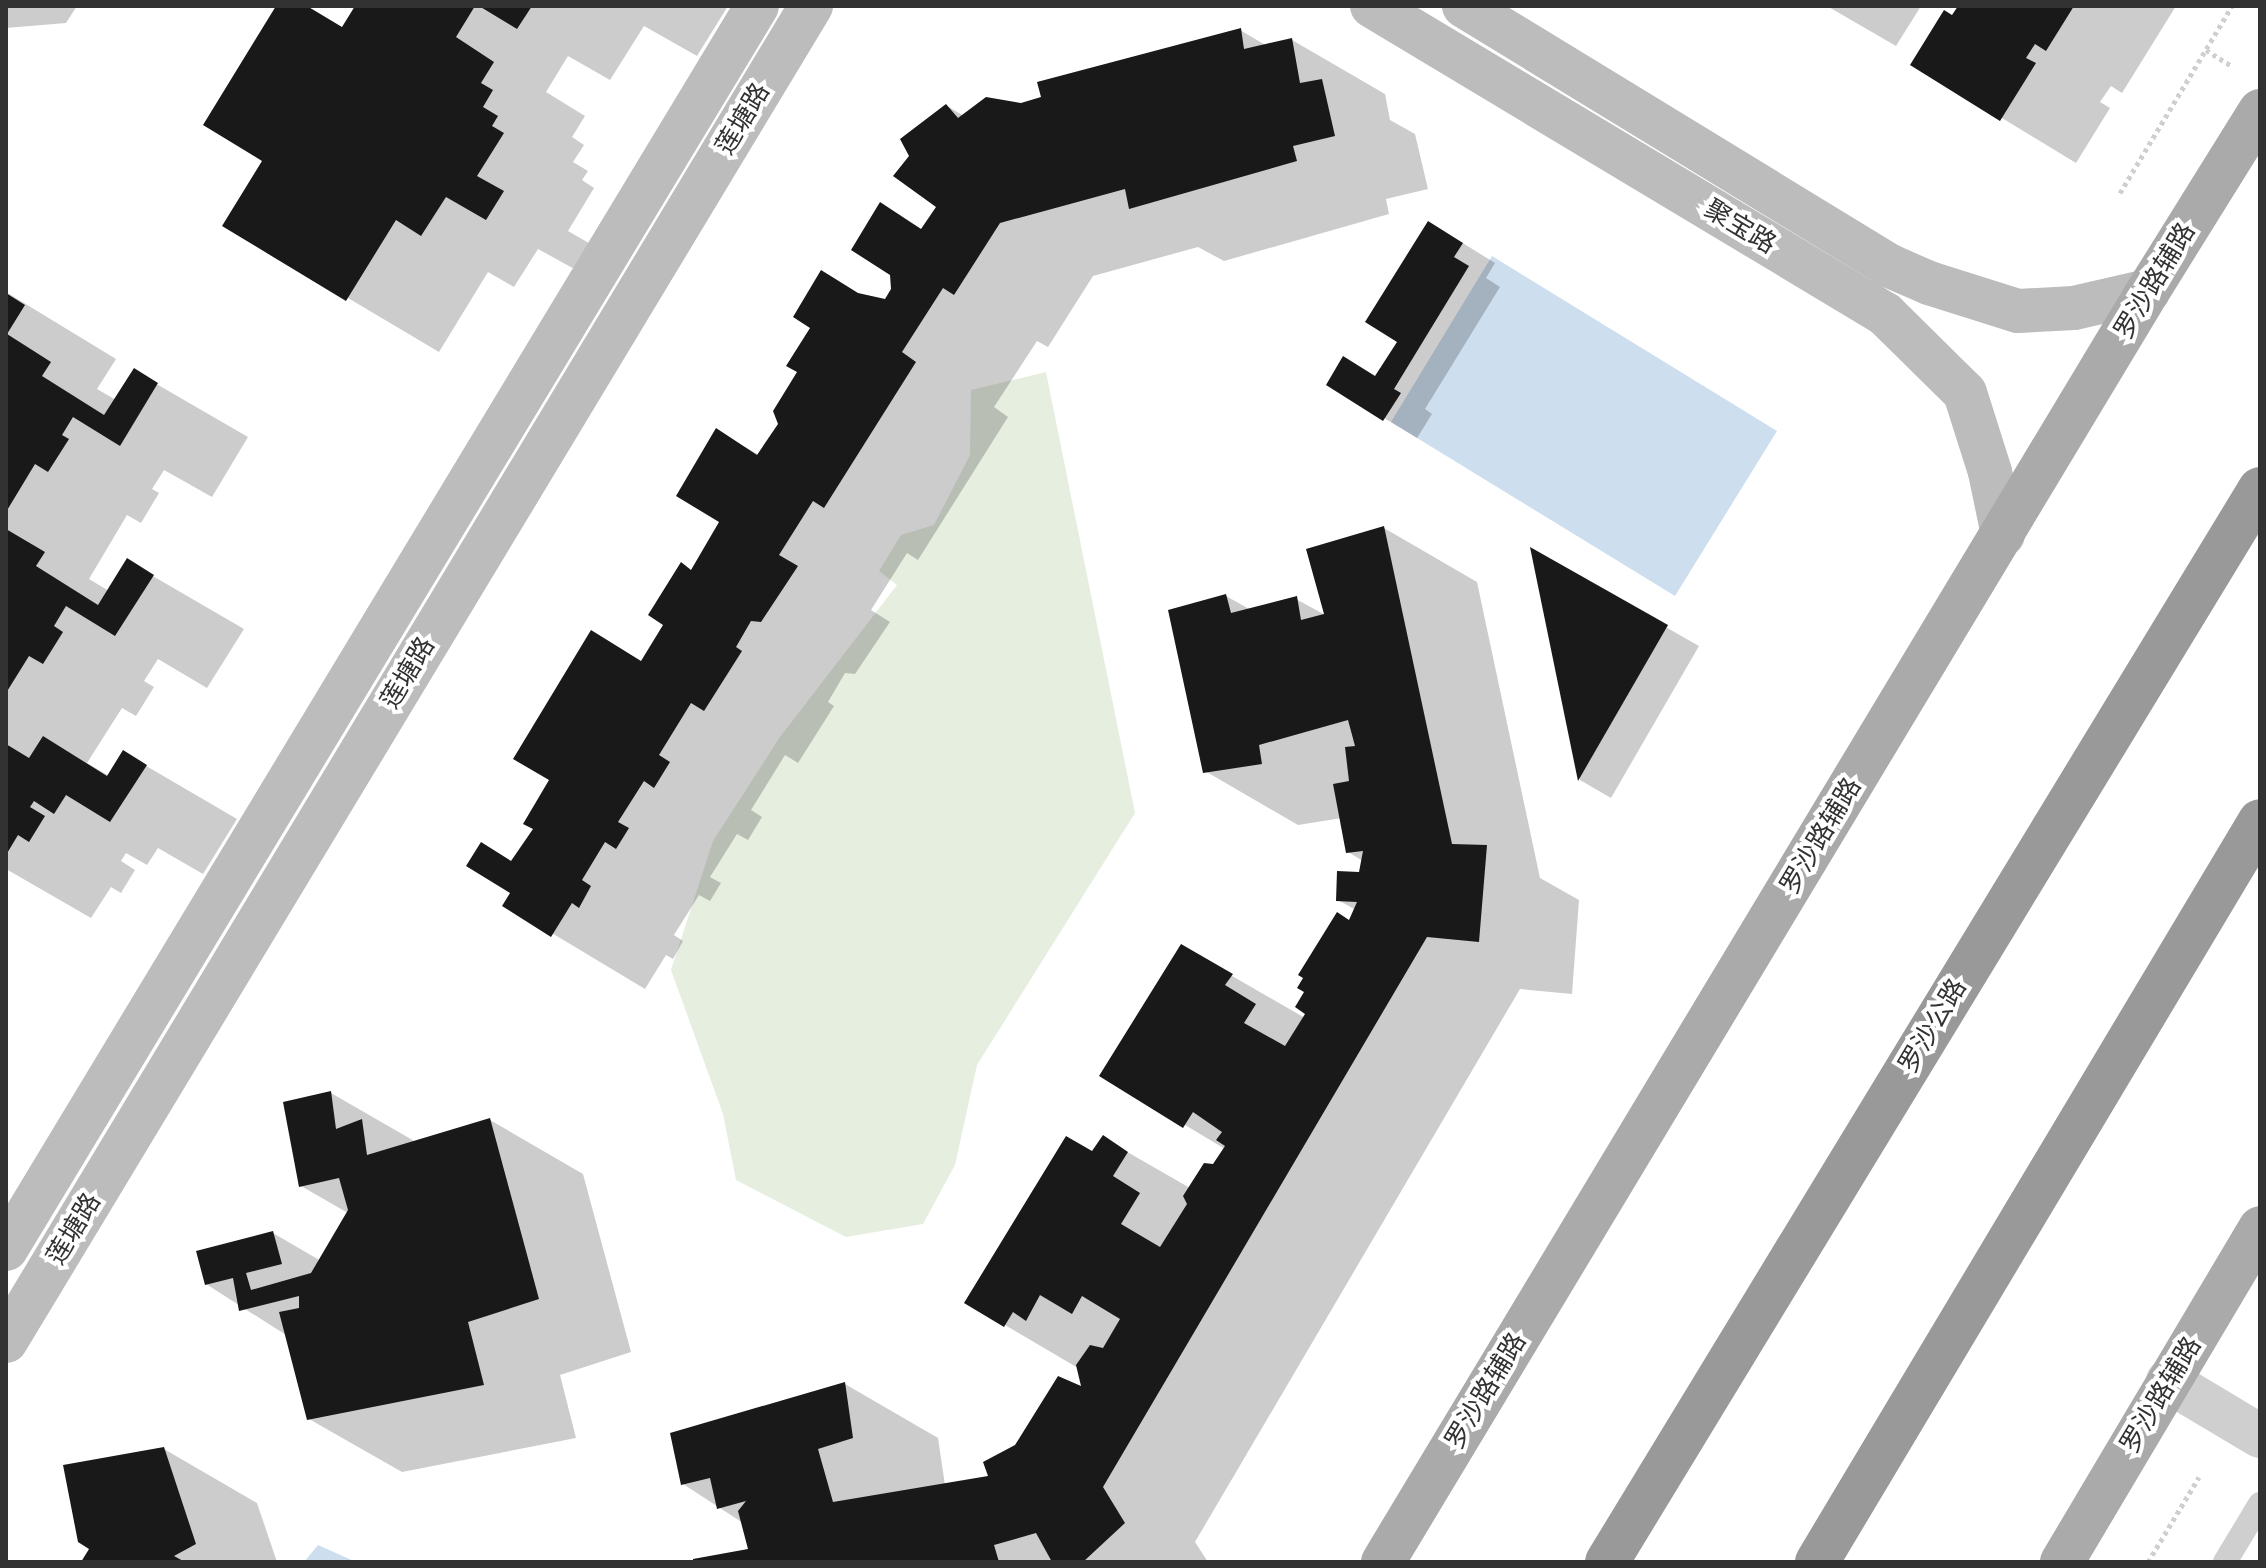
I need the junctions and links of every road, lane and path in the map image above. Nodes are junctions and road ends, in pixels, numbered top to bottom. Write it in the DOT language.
graph roads {
  1 [pos="757,6"];
  2 [pos="811,6"];
  3 [pos="1372,6"];
  4 [pos="1464,6"];
  5 [pos="2232,6"];
  6 [pos="2260,111"];
  7 [pos="2120,193"];
  8 [pos="2148,291"];
  9 [pos="2260,489"];
  10 [pos="2003,535"];
  11 [pos="2260,821"];
  12 [pos="2260,1228"];
  13 [pos="6,1249"];
  14 [pos="6,1341"];
  15 [pos="2168,1381"];
  16 [pos="2260,1436"];
  17 [pos="2199,1477"];
  18 [pos="2260,1504"];
  19 [pos="1383,1562"];
  20 [pos="1607,1562"];
  21 [pos="1817,1562"];
  22 [pos="2062,1562"];
  23 [pos="2148,1562"];
  24 [pos="2225,1562"];
  1 -- 13 [label="street, 莲塘路"];
  2 -- 14 [label="street, 莲塘路"];
  3 -- 10 [label="street, 聚宝路"];
  4 -- 8 [label="street, 聚宝路"];
  5 -- 7 [label="path"];
  6 -- 8 [label="main road, 罗沙路辅路"];
  8 -- 10 [label="main road, 罗沙路辅路"];
  9 -- 20 [label="highway, 罗沙公路"];
  10 -- 19 [label="main road, 罗沙路辅路"];
  11 -- 21 [label="highway"];
  12 -- 15 [label="main road, 罗沙路辅路"];
  15 -- 16 [label="street"];
  15 -- 22 [label="main road, 罗沙路辅路"];
  17 -- 23 [label="path"];
  18 -- 24 [label="lane"];
}
